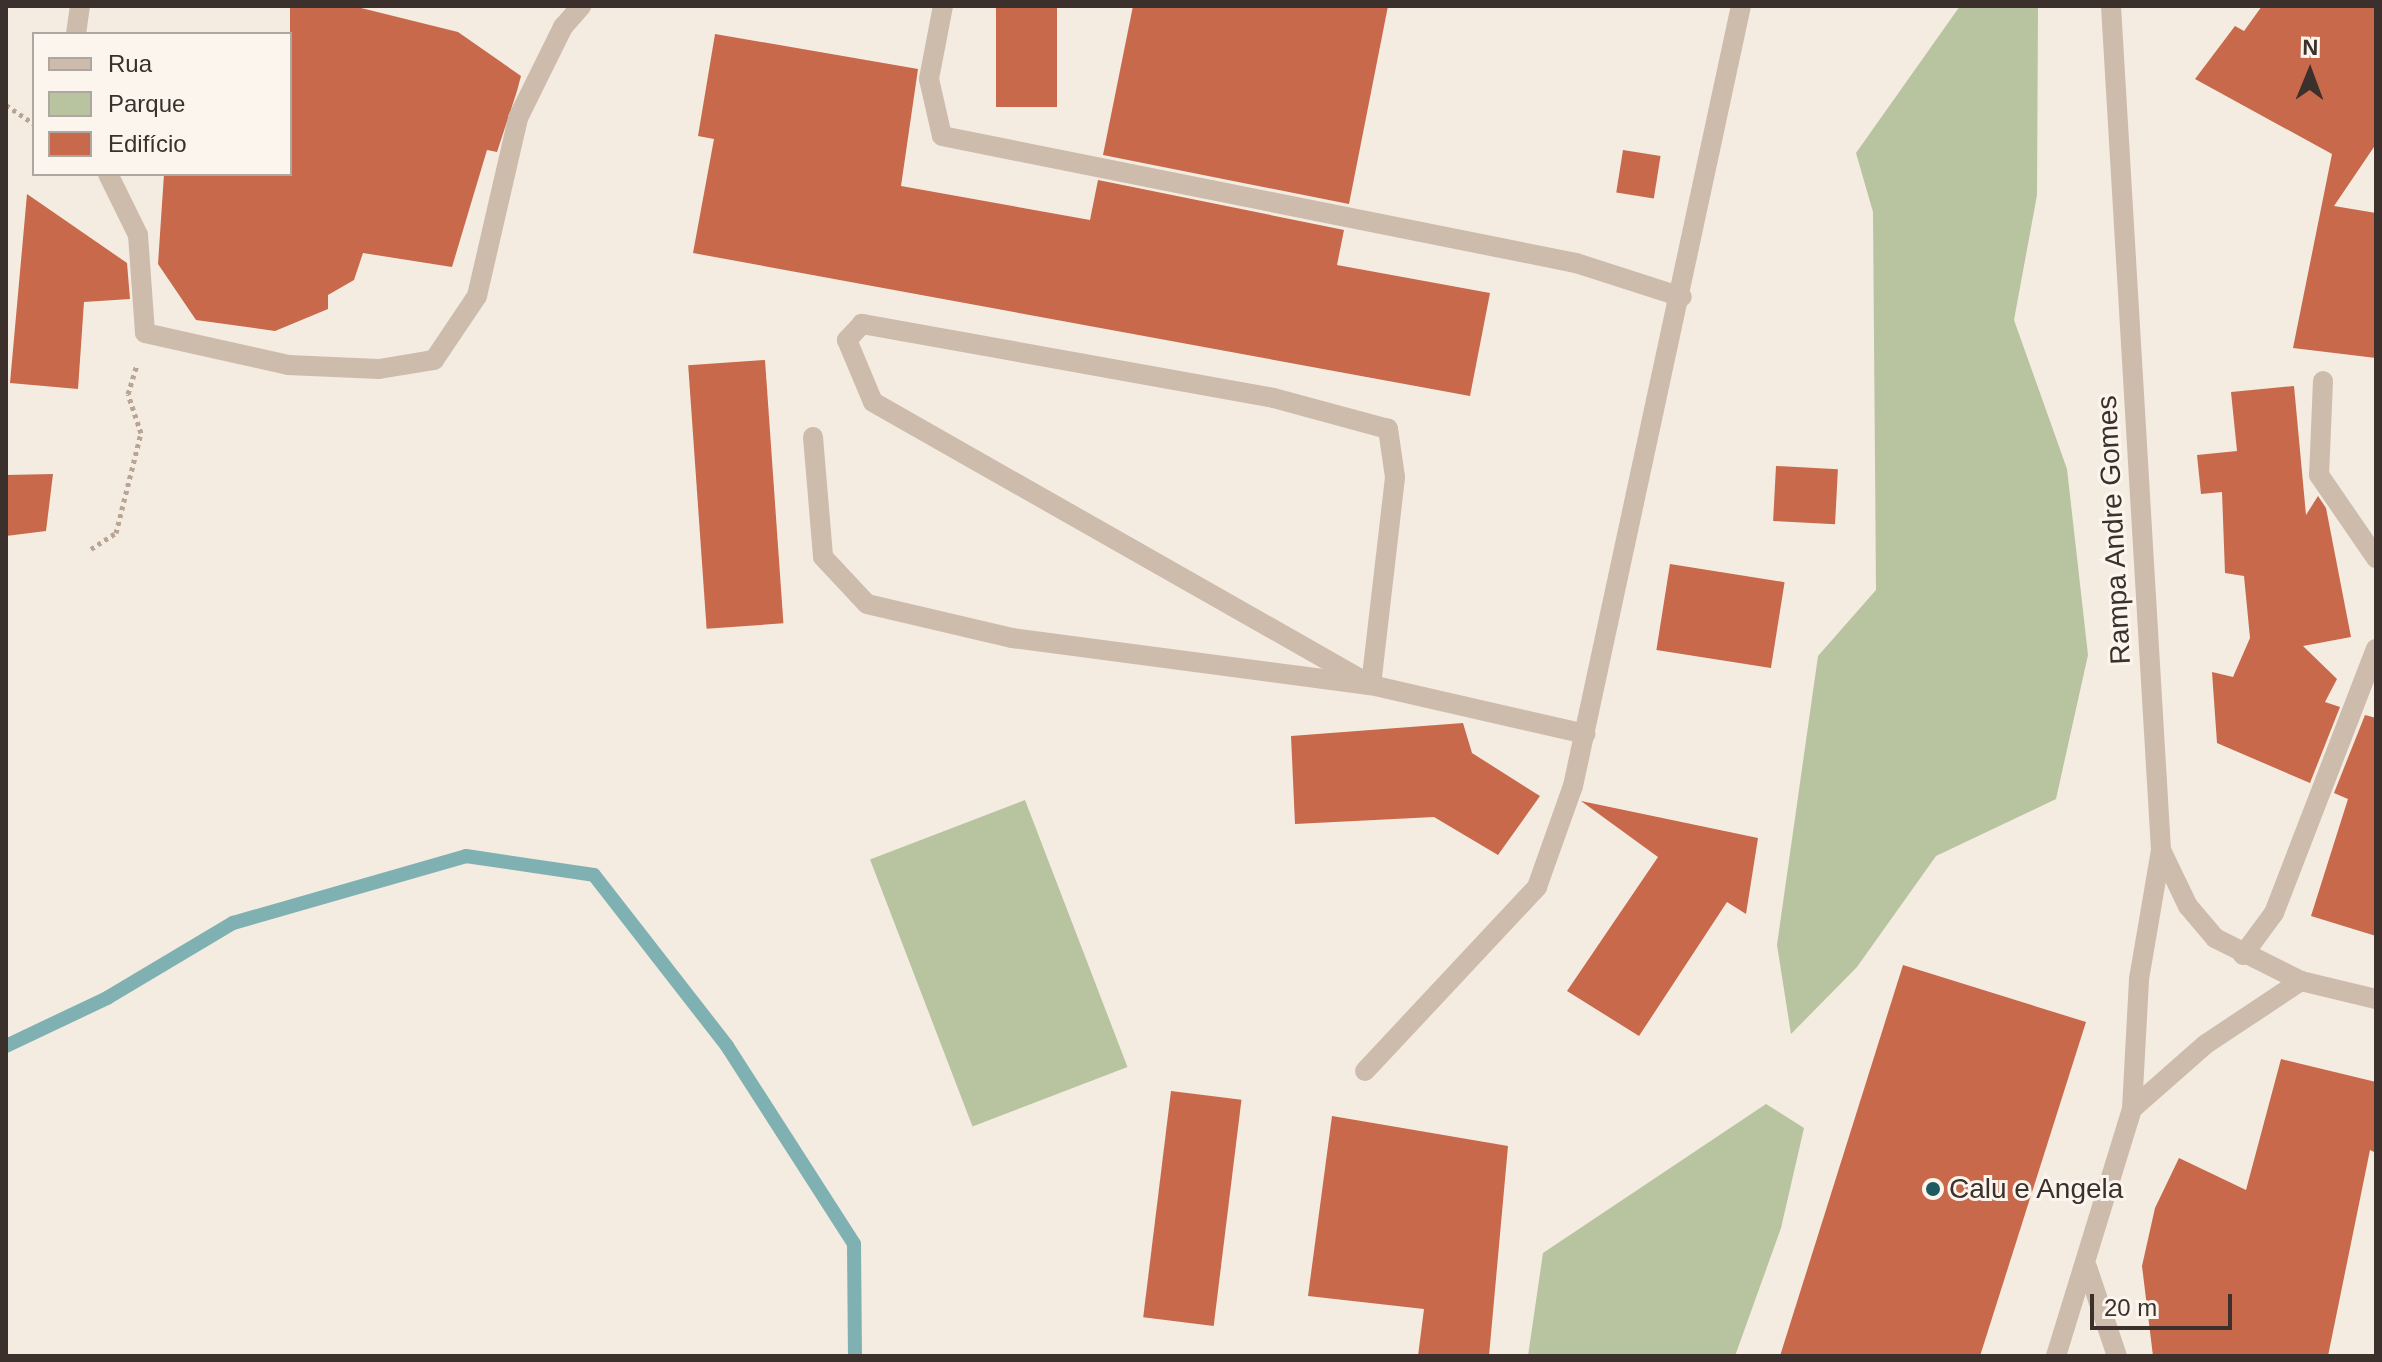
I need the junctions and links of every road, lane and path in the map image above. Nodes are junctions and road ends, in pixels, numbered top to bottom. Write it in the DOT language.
graph roads {
  1 [pos="80,6"];
  2 [pos="581,6"];
  3 [pos="943,6"];
  4 [pos="1741,6"];
  5 [pos="2111,6"];
  6 [pos="76,32"];
  7 [pos="6,105"];
  8 [pos="32,123"];
  9 [pos="109,176"];
  10 [pos="1682,297"];
  11 [pos="145,333"];
  12 [pos="2323,381"];
  13 [pos="813,437"];
  14 [pos="91,549"];
  15 [pos="2376,558"];
  16 [pos="2376,649"];
  17 [pos="1371,685"];
  18 [pos="1585,734"];
  19 [pos="2161,850"];
  20 [pos="2243,955"];
  21 [pos="2301,981"];
  22 [pos="2376,999"];
  23 [pos="1365,1071"];
  24 [pos="2132,1109"];
  25 [pos="2087,1267"];
  26 [pos="2056,1356"];
  27 [pos="2117,1356"];
  1 -- 6 [label="street"];
  2 -- 11 [label="street"];
  3 -- 10 [label="street"];
  4 -- 10 [label="street"];
  5 -- 19 [label="street, Rampa Andre Gomes"];
  7 -- 8 [label="path"];
  9 -- 11 [label="street"];
  10 -- 18 [label="street"];
  11 -- 14 [label="path"];
  12 -- 15 [label="street"];
  13 -- 17 [label="street"];
  16 -- 20 [label="street"];
  17 -- 17 [label="street"];
  17 -- 18 [label="street"];
  18 -- 23 [label="street"];
  19 -- 20 [label="street, Rampa Andre Gomes"];
  19 -- 24 [label="street"];
  20 -- 21 [label="street, Rampa Andre Gomes"];
  21 -- 22 [label="street, Rampa Andre Gomes"];
  21 -- 24 [label="street"];
  24 -- 25 [label="street"];
  25 -- 26 [label="street"];
  25 -- 27 [label="street"];
}
